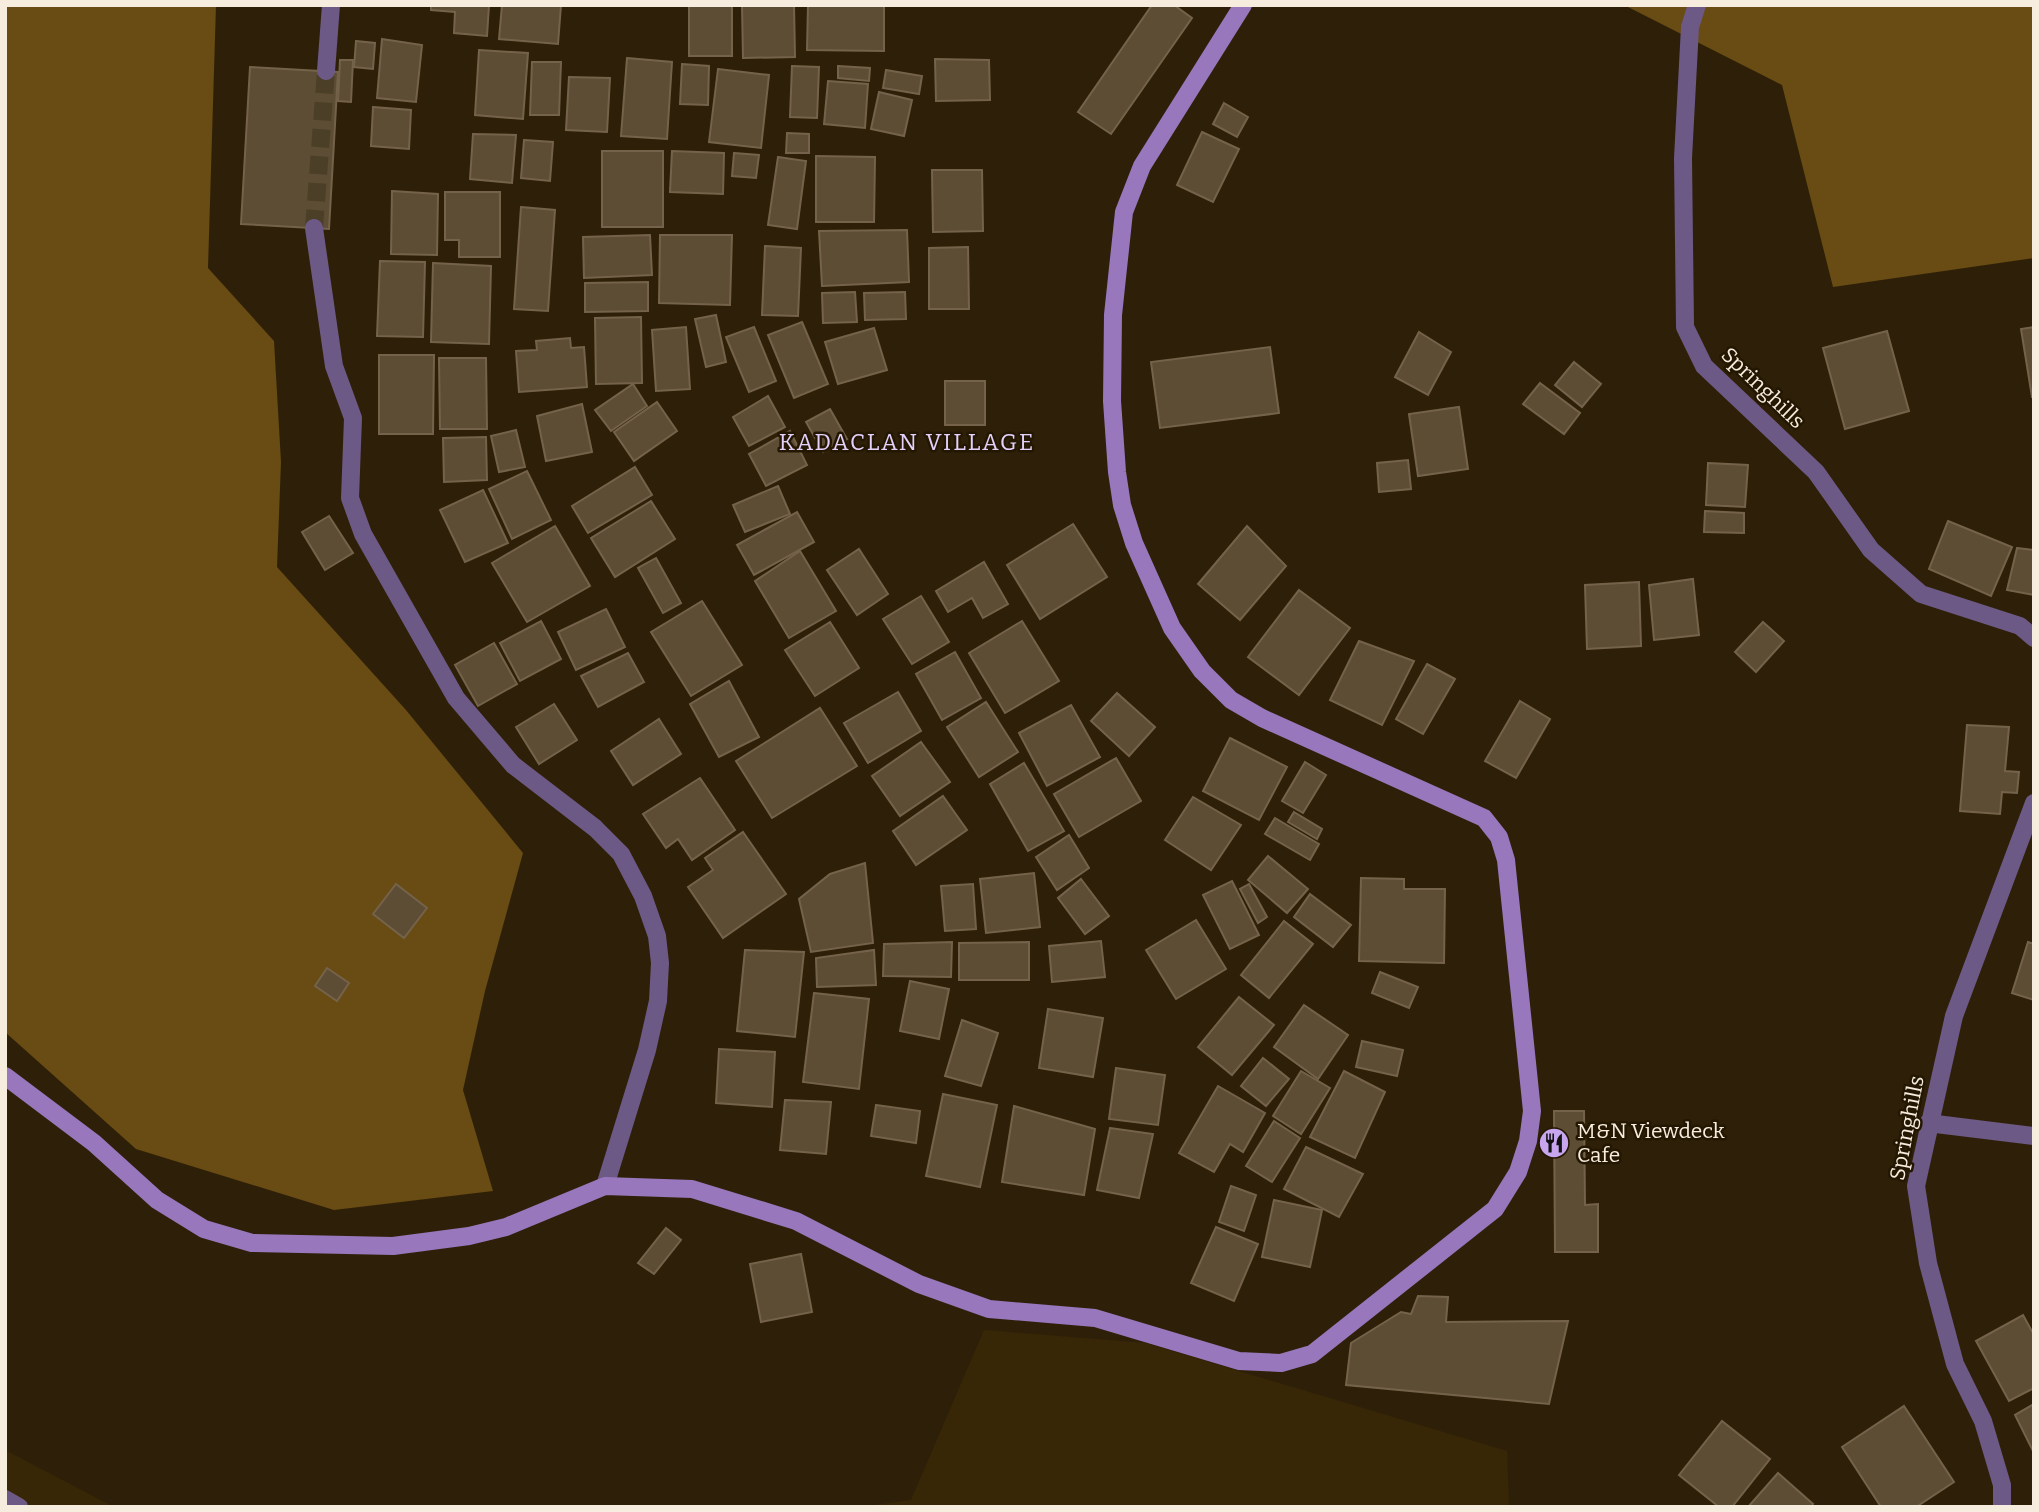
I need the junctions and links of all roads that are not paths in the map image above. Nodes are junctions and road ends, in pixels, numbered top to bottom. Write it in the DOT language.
graph roads {
  1 [pos="331,5"];
  2 [pos="1243,5"];
  3 [pos="1697,5"];
  4 [pos="326,71"];
  5 [pos="314,228"];
  6 [pos="2029,629"];
  7 [pos="2034,803"];
  8 [pos="5,1076"];
  9 [pos="1928,1123"];
  10 [pos="2034,1136"];
  11 [pos="605,1186"];
  12 [pos="5,1499"];
  13 [pos="19,1507"];
  14 [pos="2002,1507"];
  1 -- 4 [label="street"];
  2 -- 11 [label="main road"];
  3 -- 6 [label="street, Springhills"];
  5 -- 11 [label="street"];
  7 -- 9 [label="street, Springhills"];
  8 -- 11 [label="main road"];
  9 -- 10 [label="street"];
  9 -- 14 [label="street, Springhills"];
  12 -- 13 [label="street"];
}
